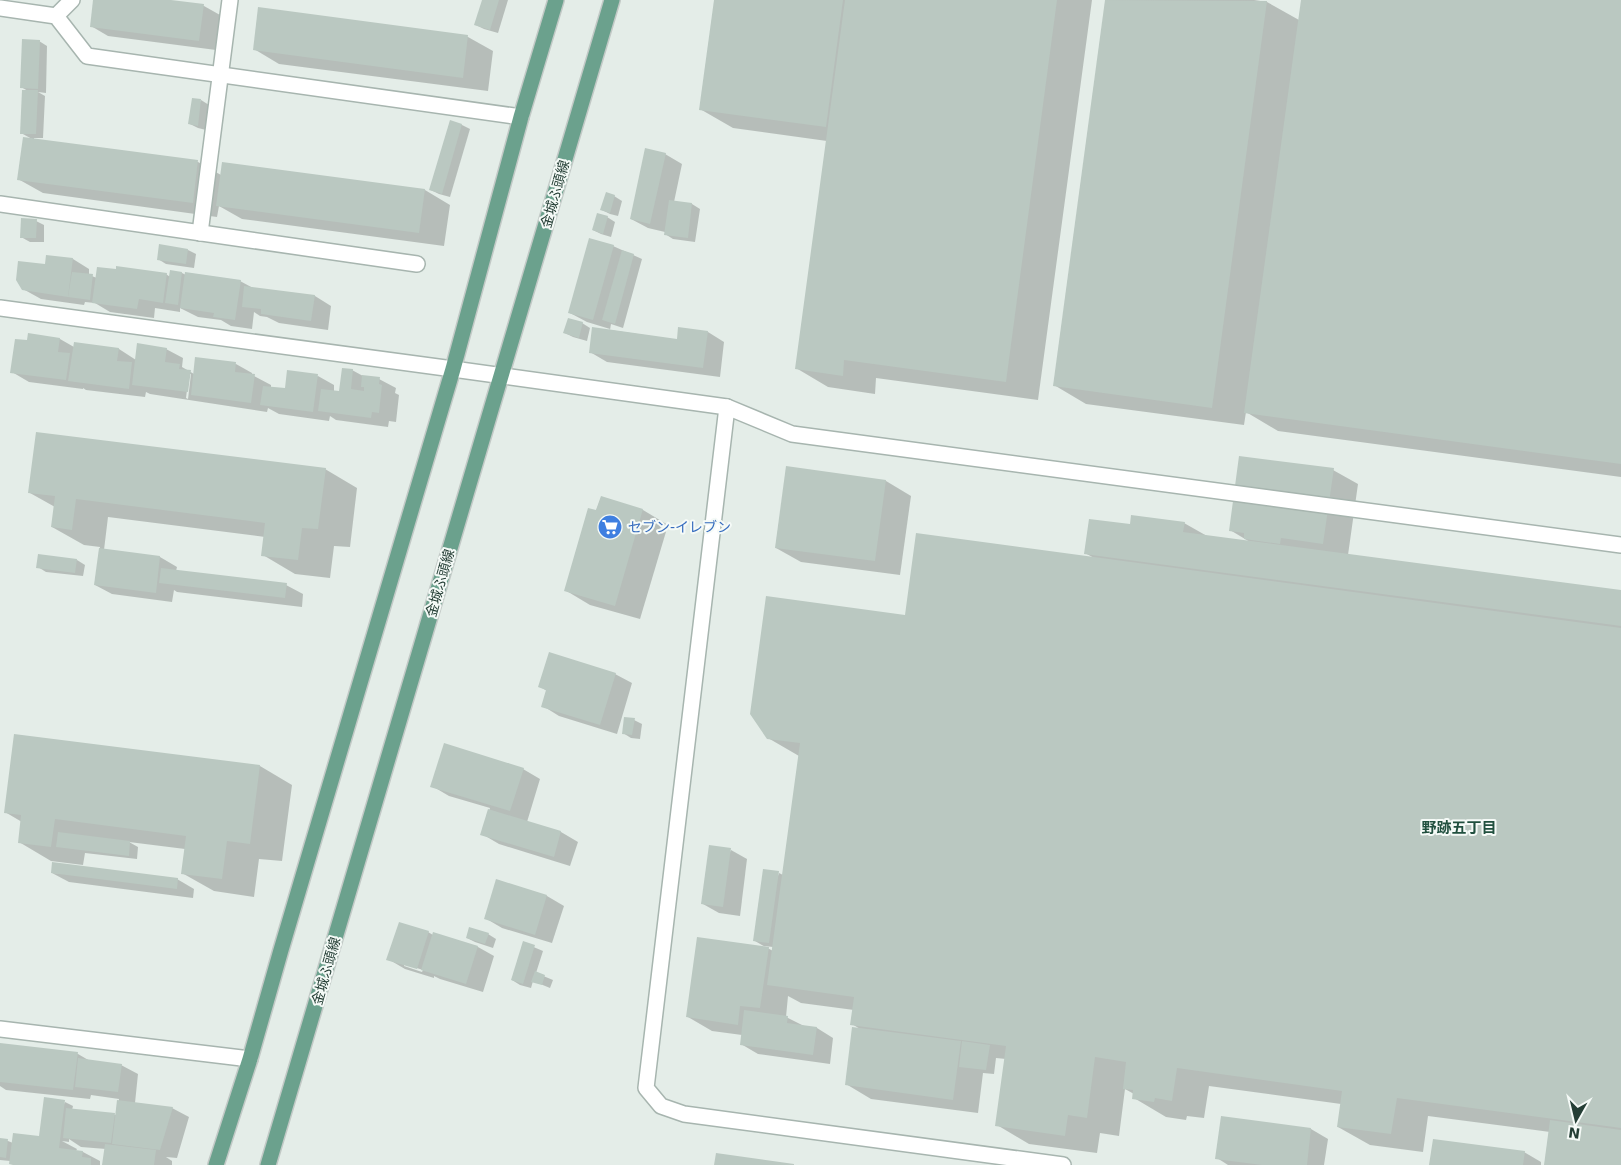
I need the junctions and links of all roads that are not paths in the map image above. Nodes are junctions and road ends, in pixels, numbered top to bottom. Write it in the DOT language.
graph roads {
  1 [pos="72,0"];
  2 [pos="230,0"];
  3 [pos="556,0"];
  4 [pos="612,0"];
  5 [pos="0,8"];
  6 [pos="56,16"];
  7 [pos="220,74"];
  8 [pos="521,117"];
  9 [pos="0,204"];
  10 [pos="200,233"];
  11 [pos="417,264"];
  12 [pos="0,308"];
  13 [pos="453,369"];
  14 [pos="501,376"];
  15 [pos="727,407"];
  16 [pos="1621,544"];
  17 [pos="0,1029"];
  18 [pos="250,1059"];
  19 [pos="216,1165"];
  20 [pos="268,1165"];
  21 [pos="1063,1165"];
  1 -- 6 [label="street"];
  2 -- 7 [label="street"];
  3 -- 8 [label="main road"];
  4 -- 14 [label="main road, 金城ふ頭線"];
  5 -- 6 [label="street"];
  6 -- 7 [label="street"];
  7 -- 8 [label="street"];
  7 -- 10 [label="street"];
  8 -- 13 [label="main road"];
  9 -- 10 [label="street"];
  10 -- 11 [label="street"];
  12 -- 13 [label="street"];
  13 -- 14 [label="street"];
  13 -- 18 [label="main road"];
  14 -- 15 [label="street"];
  14 -- 20 [label="main road, 金城ふ頭線"];
  15 -- 16 [label="street"];
  15 -- 21 [label="street"];
  17 -- 18 [label="street"];
  18 -- 19 [label="main road"];
}
